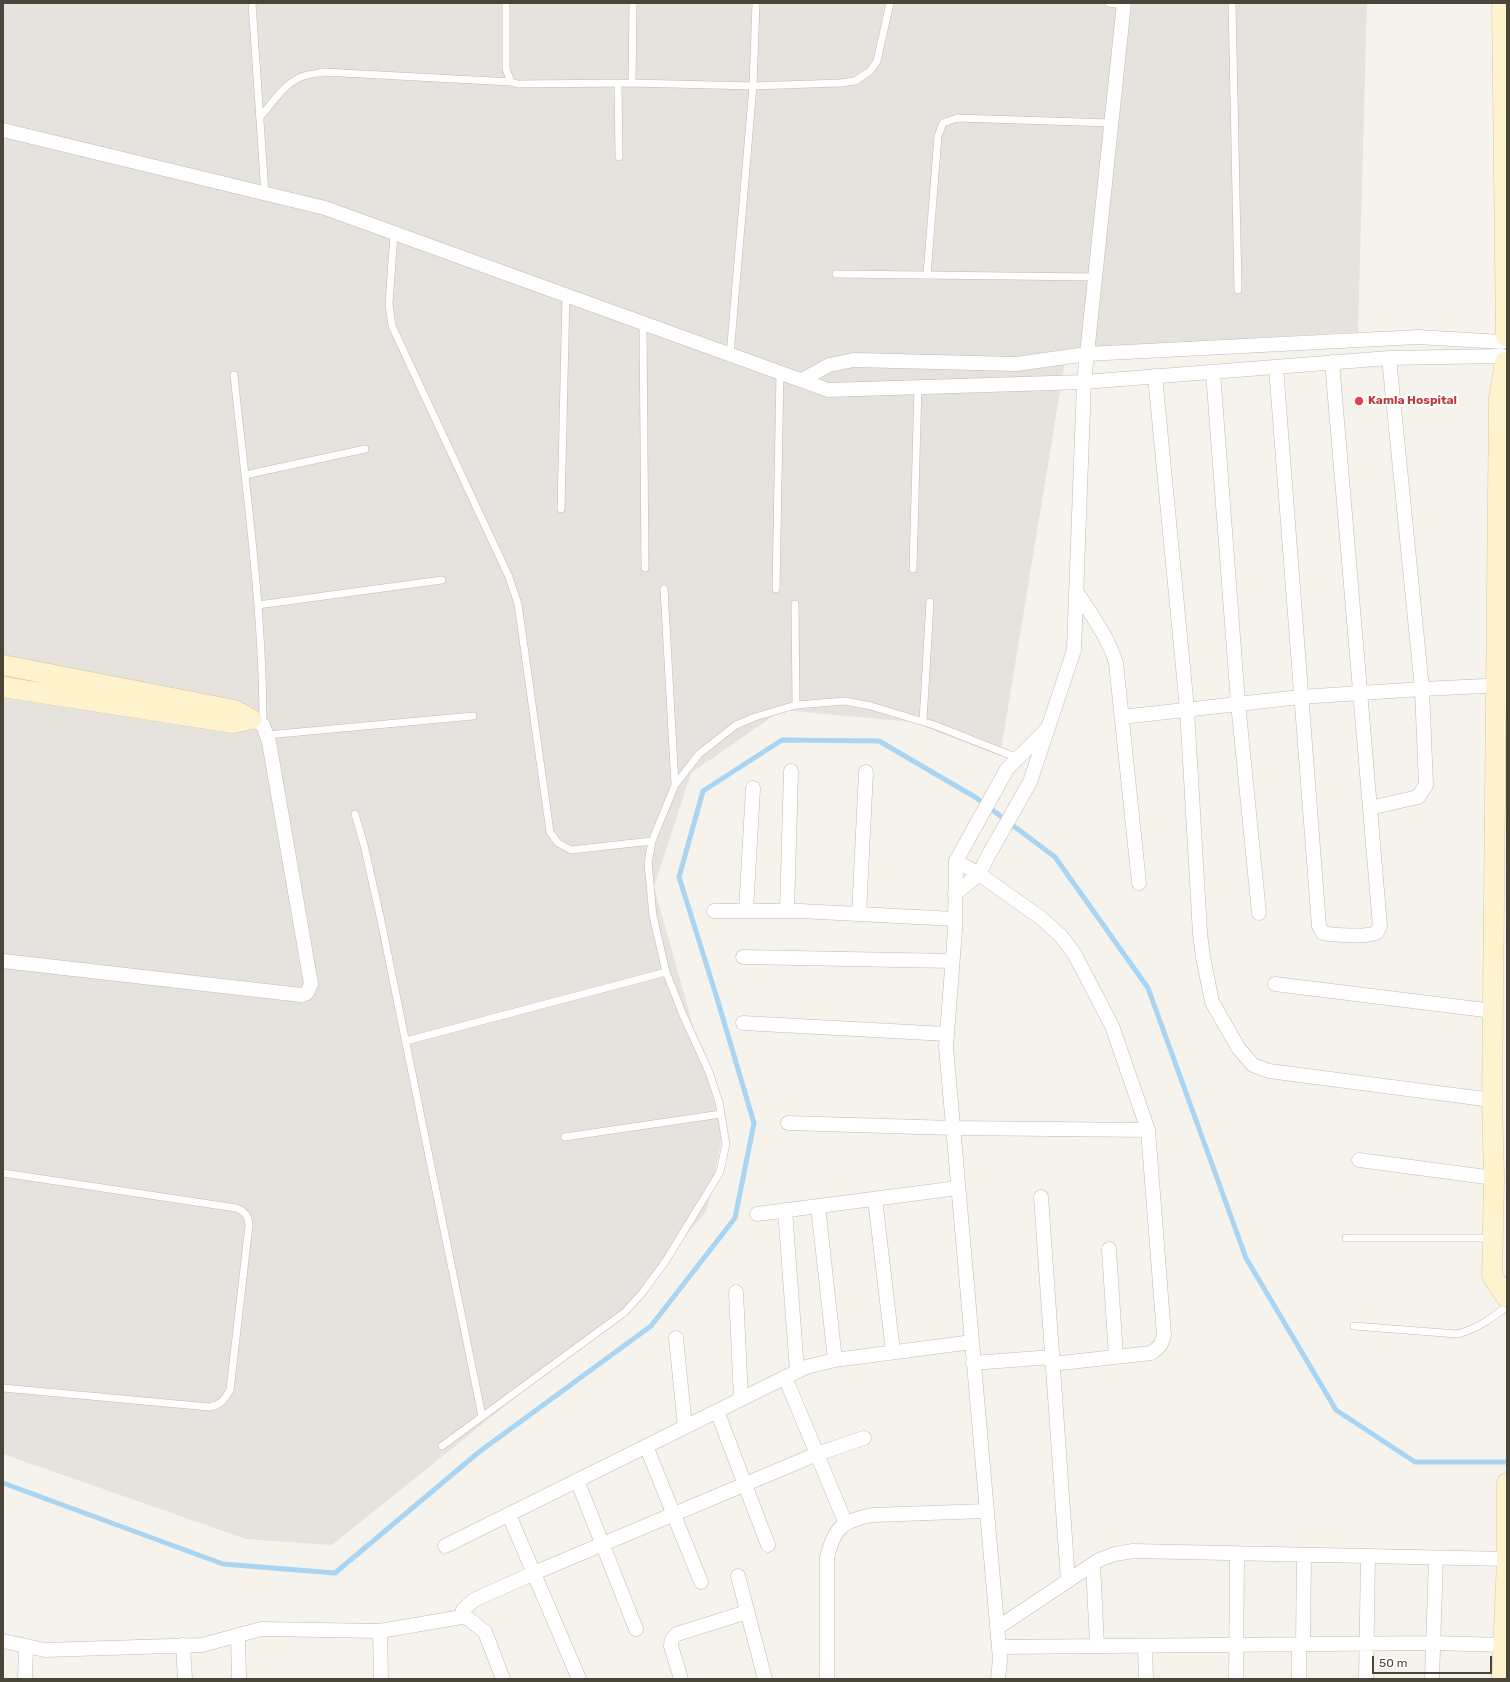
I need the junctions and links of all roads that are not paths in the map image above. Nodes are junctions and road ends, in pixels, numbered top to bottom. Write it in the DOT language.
graph roads {
  1 [pos="252,3"];
  2 [pos="506,3"];
  3 [pos="633,3"];
  4 [pos="756,3"];
  5 [pos="890,3"];
  6 [pos="1109,3"];
  7 [pos="1232,3"];
  8 [pos="1502,3"];
  9 [pos="1124,4"];
  10 [pos="511,82"];
  11 [pos="632,83"];
  12 [pos="618,84"];
  13 [pos="753,86"];
  14 [pos="260,117"];
  15 [pos="1111,123"];
  16 [pos="3,130"];
  17 [pos="618,157"];
  18 [pos="265,194"];
  19 [pos="394,233"];
  20 [pos="836,274"];
  21 [pos="927,275"];
  22 [pos="1095,277"];
  23 [pos="1238,290"];
  24 [pos="566,295"];
  25 [pos="643,323"];
  26 [pos="1505,349"];
  27 [pos="1087,354"];
  28 [pos="730,355"];
  29 [pos="1390,358"];
  30 [pos="1332,362"];
  31 [pos="1276,367"];
  32 [pos="780,372"];
  33 [pos="1213,372"];
  34 [pos="234,375"];
  35 [pos="1155,376"];
  36 [pos="802,380"];
  37 [pos="1084,382"];
  38 [pos="918,387"];
  39 [pos="365,449"];
  40 [pos="244,475"];
  41 [pos="562,509"];
  42 [pos="645,568"];
  43 [pos="913,569"];
  44 [pos="442,580"];
  45 [pos="664,589"];
  46 [pos="776,589"];
  47 [pos="1076,591"];
  48 [pos="930,602"];
  49 [pos="795,604"];
  50 [pos="258,605"];
  51 [pos="4,671"];
  52 [pos="1501,685"];
  53 [pos="3,687"];
  54 [pos="1422,689"];
  55 [pos="1360,693"];
  56 [pos="1300,697"];
  57 [pos="1238,703"];
  58 [pos="796,705"];
  59 [pos="1187,709"];
  60 [pos="473,716"];
  61 [pos="1122,717"];
  62 [pos="923,721"];
  63 [pos="261,726"];
  64 [pos="1047,729"];
  65 [pos="1018,758"];
  66 [pos="791,771"];
  67 [pos="866,772"];
  68 [pos="675,785"];
  69 [pos="753,788"];
  70 [pos="1370,808"];
  71 [pos="355,814"];
  72 [pos="652,841"];
  73 [pos="956,861"];
  74 [pos="979,874"];
  75 [pos="1139,882"];
  76 [pos="956,894"];
  77 [pos="714,911"];
  78 [pos="746,911"];
  79 [pos="787,911"];
  80 [pos="1259,913"];
  81 [pos="859,914"];
  82 [pos="955,919"];
  83 [pos="744,957"];
  84 [pos="3,961"];
  85 [pos="952,961"];
  86 [pos="1500,964"];
  87 [pos="666,972"];
  88 [pos="1275,984"];
  89 [pos="1493,1011"];
  90 [pos="743,1023"];
  91 [pos="947,1034"];
  92 [pos="406,1041"];
  93 [pos="1492,1100"];
  94 [pos="721,1114"];
  95 [pos="788,1123"];
  96 [pos="953,1128"];
  97 [pos="1148,1130"];
  98 [pos="565,1137"];
  99 [pos="1359,1160"];
  100 [pos="3,1173"];
  101 [pos="1494,1178"];
  102 [pos="958,1188"];
  103 [pos="1041,1197"];
  104 [pos="875,1199"];
  105 [pos="818,1206"];
  106 [pos="785,1210"];
  107 [pos="757,1214"];
  108 [pos="1346,1238"];
  109 [pos="1493,1238"];
  110 [pos="1109,1249"];
  111 [pos="736,1292"];
  112 [pos="1507,1298"];
  113 [pos="1507,1306"];
  114 [pos="1354,1326"];
  115 [pos="676,1338"];
  116 [pos="972,1342"];
  117 [pos="893,1352"];
  118 [pos="1116,1357"];
  119 [pos="835,1360"];
  120 [pos="1052,1361"];
  121 [pos="973,1363"];
  122 [pos="791,1374"];
  123 [pos="3,1388"];
  124 [pos="741,1399"];
  125 [pos="717,1411"];
  126 [pos="482,1416"];
  127 [pos="686,1427"];
  128 [pos="864,1438"];
  129 [pos="442,1446"];
  130 [pos="646,1446"];
  131 [pos="817,1454"];
  132 [pos="577,1480"];
  133 [pos="1507,1483"];
  134 [pos="745,1486"];
  135 [pos="986,1511"];
  136 [pos="509,1515"];
  137 [pos="674,1516"];
  138 [pos="846,1524"];
  139 [pos="603,1544"];
  140 [pos="768,1544"];
  141 [pos="445,1546"];
  142 [pos="1507,1550"];
  143 [pos="1237,1553"];
  144 [pos="1304,1555"];
  145 [pos="1368,1556"];
  146 [pos="1436,1558"];
  147 [pos="1093,1564"];
  148 [pos="534,1573"];
  149 [pos="738,1576"];
  150 [pos="1068,1581"];
  151 [pos="701,1582"];
  152 [pos="747,1612"];
  153 [pos="462,1617"];
  154 [pos="997,1628"];
  155 [pos="636,1629"];
  156 [pos="380,1631"];
  157 [pos="1504,1633"];
  158 [pos="238,1635"];
  159 [pos="3,1641"];
  160 [pos="1433,1643"];
  161 [pos="1301,1644"];
  162 [pos="1367,1644"];
  163 [pos="184,1645"];
  164 [pos="1235,1645"];
  165 [pos="26,1646"];
  166 [pos="1097,1646"];
  167 [pos="1145,1646"];
  168 [pos="998,1647"];
  169 [pos="25,1679"];
  170 [pos="185,1679"];
  171 [pos="239,1679"];
  172 [pos="381,1679"];
  173 [pos="503,1679"];
  174 [pos="579,1679"];
  175 [pos="681,1679"];
  176 [pos="765,1679"];
  177 [pos="827,1679"];
  178 [pos="998,1679"];
  179 [pos="1146,1679"];
  180 [pos="1236,1679"];
  181 [pos="1299,1679"];
  182 [pos="1366,1679"];
  183 [pos="1432,1679"];
  184 [pos="1502,1679"];
  1 -- 14 [label="lane"];
  2 -- 10 [label="lane"];
  3 -- 11 [label="lane"];
  4 -- 13 [label="lane"];
  5 -- 13 [label="lane"];
  6 -- 9 [label="lane"];
  7 -- 23 [label="lane"];
  8 -- 26 [label="main road"];
  9 -- 15 [label="street"];
  10 -- 12 [label="lane"];
  10 -- 14 [label="lane"];
  11 -- 12 [label="lane"];
  11 -- 13 [label="lane"];
  12 -- 17 [label="lane"];
  13 -- 28 [label="lane"];
  14 -- 18 [label="lane"];
  15 -- 21 [label="lane"];
  15 -- 22 [label="street"];
  16 -- 18 [label="street"];
  18 -- 19 [label="street"];
  19 -- 24 [label="street"];
  19 -- 72 [label="lane"];
  20 -- 21 [label="lane"];
  21 -- 22 [label="lane"];
  22 -- 27 [label="street"];
  24 -- 25 [label="street"];
  24 -- 41 [label="lane"];
  25 -- 28 [label="street"];
  25 -- 42 [label="lane"];
  26 -- 27 [label="street"];
  26 -- 29 [label="street"];
  26 -- 52 [label="main road"];
  27 -- 36 [label="street"];
  27 -- 37 [label="street"];
  28 -- 32 [label="street"];
  29 -- 30 [label="street"];
  29 -- 54 [label="street"];
  30 -- 31 [label="street"];
  30 -- 55 [label="street"];
  31 -- 33 [label="street"];
  31 -- 56 [label="street"];
  32 -- 36 [label="street"];
  32 -- 46 [label="lane"];
  33 -- 35 [label="street"];
  33 -- 57 [label="street"];
  34 -- 40 [label="lane"];
  35 -- 37 [label="street"];
  35 -- 59 [label="street"];
  36 -- 38 [label="street"];
  37 -- 38 [label="street"];
  37 -- 47 [label="street"];
  38 -- 43 [label="lane"];
  39 -- 40 [label="lane"];
  40 -- 50 [label="lane"];
  44 -- 50 [label="lane"];
  45 -- 68 [label="lane"];
  47 -- 61 [label="street"];
  47 -- 64 [label="street"];
  48 -- 62 [label="lane"];
  49 -- 58 [label="lane"];
  50 -- 63 [label="lane"];
  51 -- 63 [label="main road"];
  52 -- 54 [label="street"];
  52 -- 86 [label="main road"];
  53 -- 63 [label="main road"];
  54 -- 55 [label="street"];
  54 -- 70 [label="street"];
  55 -- 56 [label="street"];
  55 -- 70 [label="street"];
  56 -- 57 [label="street"];
  56 -- 70 [label="street"];
  57 -- 59 [label="street"];
  57 -- 80 [label="street"];
  58 -- 62 [label="lane"];
  58 -- 68 [label="lane"];
  59 -- 61 [label="street"];
  59 -- 93 [label="street"];
  60 -- 63 [label="lane"];
  61 -- 75 [label="street"];
  62 -- 65 [label="lane"];
  63 -- 84 [label="street"];
  64 -- 65 [label="street"];
  64 -- 74 [label="street"];
  65 -- 73 [label="street"];
  66 -- 79 [label="street"];
  67 -- 81 [label="street"];
  68 -- 72 [label="lane"];
  69 -- 78 [label="street"];
  71 -- 92 [label="lane"];
  72 -- 87 [label="lane"];
  73 -- 74 [label="street"];
  73 -- 76 [label="street"];
  74 -- 76 [label="street"];
  74 -- 97 [label="street"];
  76 -- 82 [label="street"];
  77 -- 78 [label="street"];
  78 -- 79 [label="street"];
  79 -- 81 [label="street"];
  81 -- 82 [label="street"];
  82 -- 85 [label="street"];
  83 -- 85 [label="street"];
  85 -- 91 [label="street"];
  86 -- 89 [label="main road"];
  87 -- 92 [label="lane"];
  87 -- 94 [label="lane"];
  88 -- 89 [label="street"];
  89 -- 93 [label="main road"];
  90 -- 91 [label="street"];
  91 -- 96 [label="street"];
  92 -- 126 [label="lane"];
  93 -- 101 [label="main road"];
  94 -- 98 [label="lane"];
  94 -- 126 [label="lane"];
  95 -- 96 [label="street"];
  96 -- 97 [label="street"];
  96 -- 102 [label="street"];
  97 -- 118 [label="street"];
  99 -- 101 [label="street"];
  100 -- 123 [label="lane"];
  101 -- 109 [label="main road"];
  102 -- 104 [label="street"];
  102 -- 116 [label="street"];
  103 -- 120 [label="street"];
  104 -- 105 [label="street"];
  104 -- 117 [label="street"];
  105 -- 106 [label="street"];
  105 -- 119 [label="street"];
  106 -- 107 [label="street"];
  106 -- 122 [label="street"];
  108 -- 109 [label="lane"];
  109 -- 112 [label="main road"];
  110 -- 118 [label="street"];
  111 -- 124 [label="street"];
  113 -- 114 [label="lane"];
  115 -- 127 [label="street"];
  116 -- 117 [label="street"];
  116 -- 121 [label="street"];
  117 -- 119 [label="street"];
  118 -- 120 [label="street"];
  119 -- 122 [label="street"];
  120 -- 121 [label="street"];
  120 -- 150 [label="street"];
  121 -- 135 [label="street"];
  122 -- 124 [label="street"];
  122 -- 131 [label="street"];
  124 -- 125 [label="street"];
  125 -- 127 [label="street"];
  125 -- 134 [label="street"];
  126 -- 129 [label="lane"];
  127 -- 130 [label="street"];
  128 -- 131 [label="street"];
  130 -- 132 [label="street"];
  130 -- 137 [label="street"];
  131 -- 134 [label="street"];
  131 -- 138 [label="street"];
  132 -- 136 [label="street"];
  132 -- 139 [label="street"];
  133 -- 142 [label="main road"];
  134 -- 137 [label="street"];
  134 -- 140 [label="street"];
  135 -- 138 [label="street"];
  135 -- 154 [label="street"];
  136 -- 141 [label="street"];
  136 -- 148 [label="street"];
  137 -- 139 [label="street"];
  137 -- 151 [label="street"];
  138 -- 177 [label="street"];
  139 -- 148 [label="street"];
  139 -- 155 [label="street"];
  142 -- 146 [label="street"];
  142 -- 157 [label="main road"];
  143 -- 144 [label="street"];
  143 -- 147 [label="street"];
  143 -- 164 [label="street"];
  144 -- 145 [label="street"];
  144 -- 161 [label="street"];
  145 -- 146 [label="street"];
  145 -- 162 [label="street"];
  146 -- 160 [label="street"];
  147 -- 150 [label="street"];
  147 -- 166 [label="street"];
  148 -- 153 [label="street"];
  148 -- 174 [label="street"];
  149 -- 152 [label="street"];
  150 -- 154 [label="street"];
  152 -- 175 [label="street"];
  152 -- 176 [label="street"];
  153 -- 156 [label="street"];
  153 -- 173 [label="street"];
  154 -- 168 [label="street"];
  156 -- 158 [label="street"];
  156 -- 172 [label="street"];
  157 -- 160 [label="street"];
  157 -- 184 [label="main road"];
  158 -- 163 [label="street"];
  158 -- 171 [label="street"];
  159 -- 165 [label="street"];
  160 -- 162 [label="street"];
  160 -- 183 [label="street"];
  161 -- 162 [label="street"];
  161 -- 164 [label="street"];
  161 -- 181 [label="street"];
  162 -- 182 [label="street"];
  163 -- 165 [label="street"];
  163 -- 170 [label="street"];
  164 -- 167 [label="street"];
  164 -- 180 [label="street"];
  165 -- 169 [label="street"];
  166 -- 167 [label="street"];
  166 -- 168 [label="street"];
  167 -- 179 [label="street"];
  168 -- 178 [label="street"];
}
